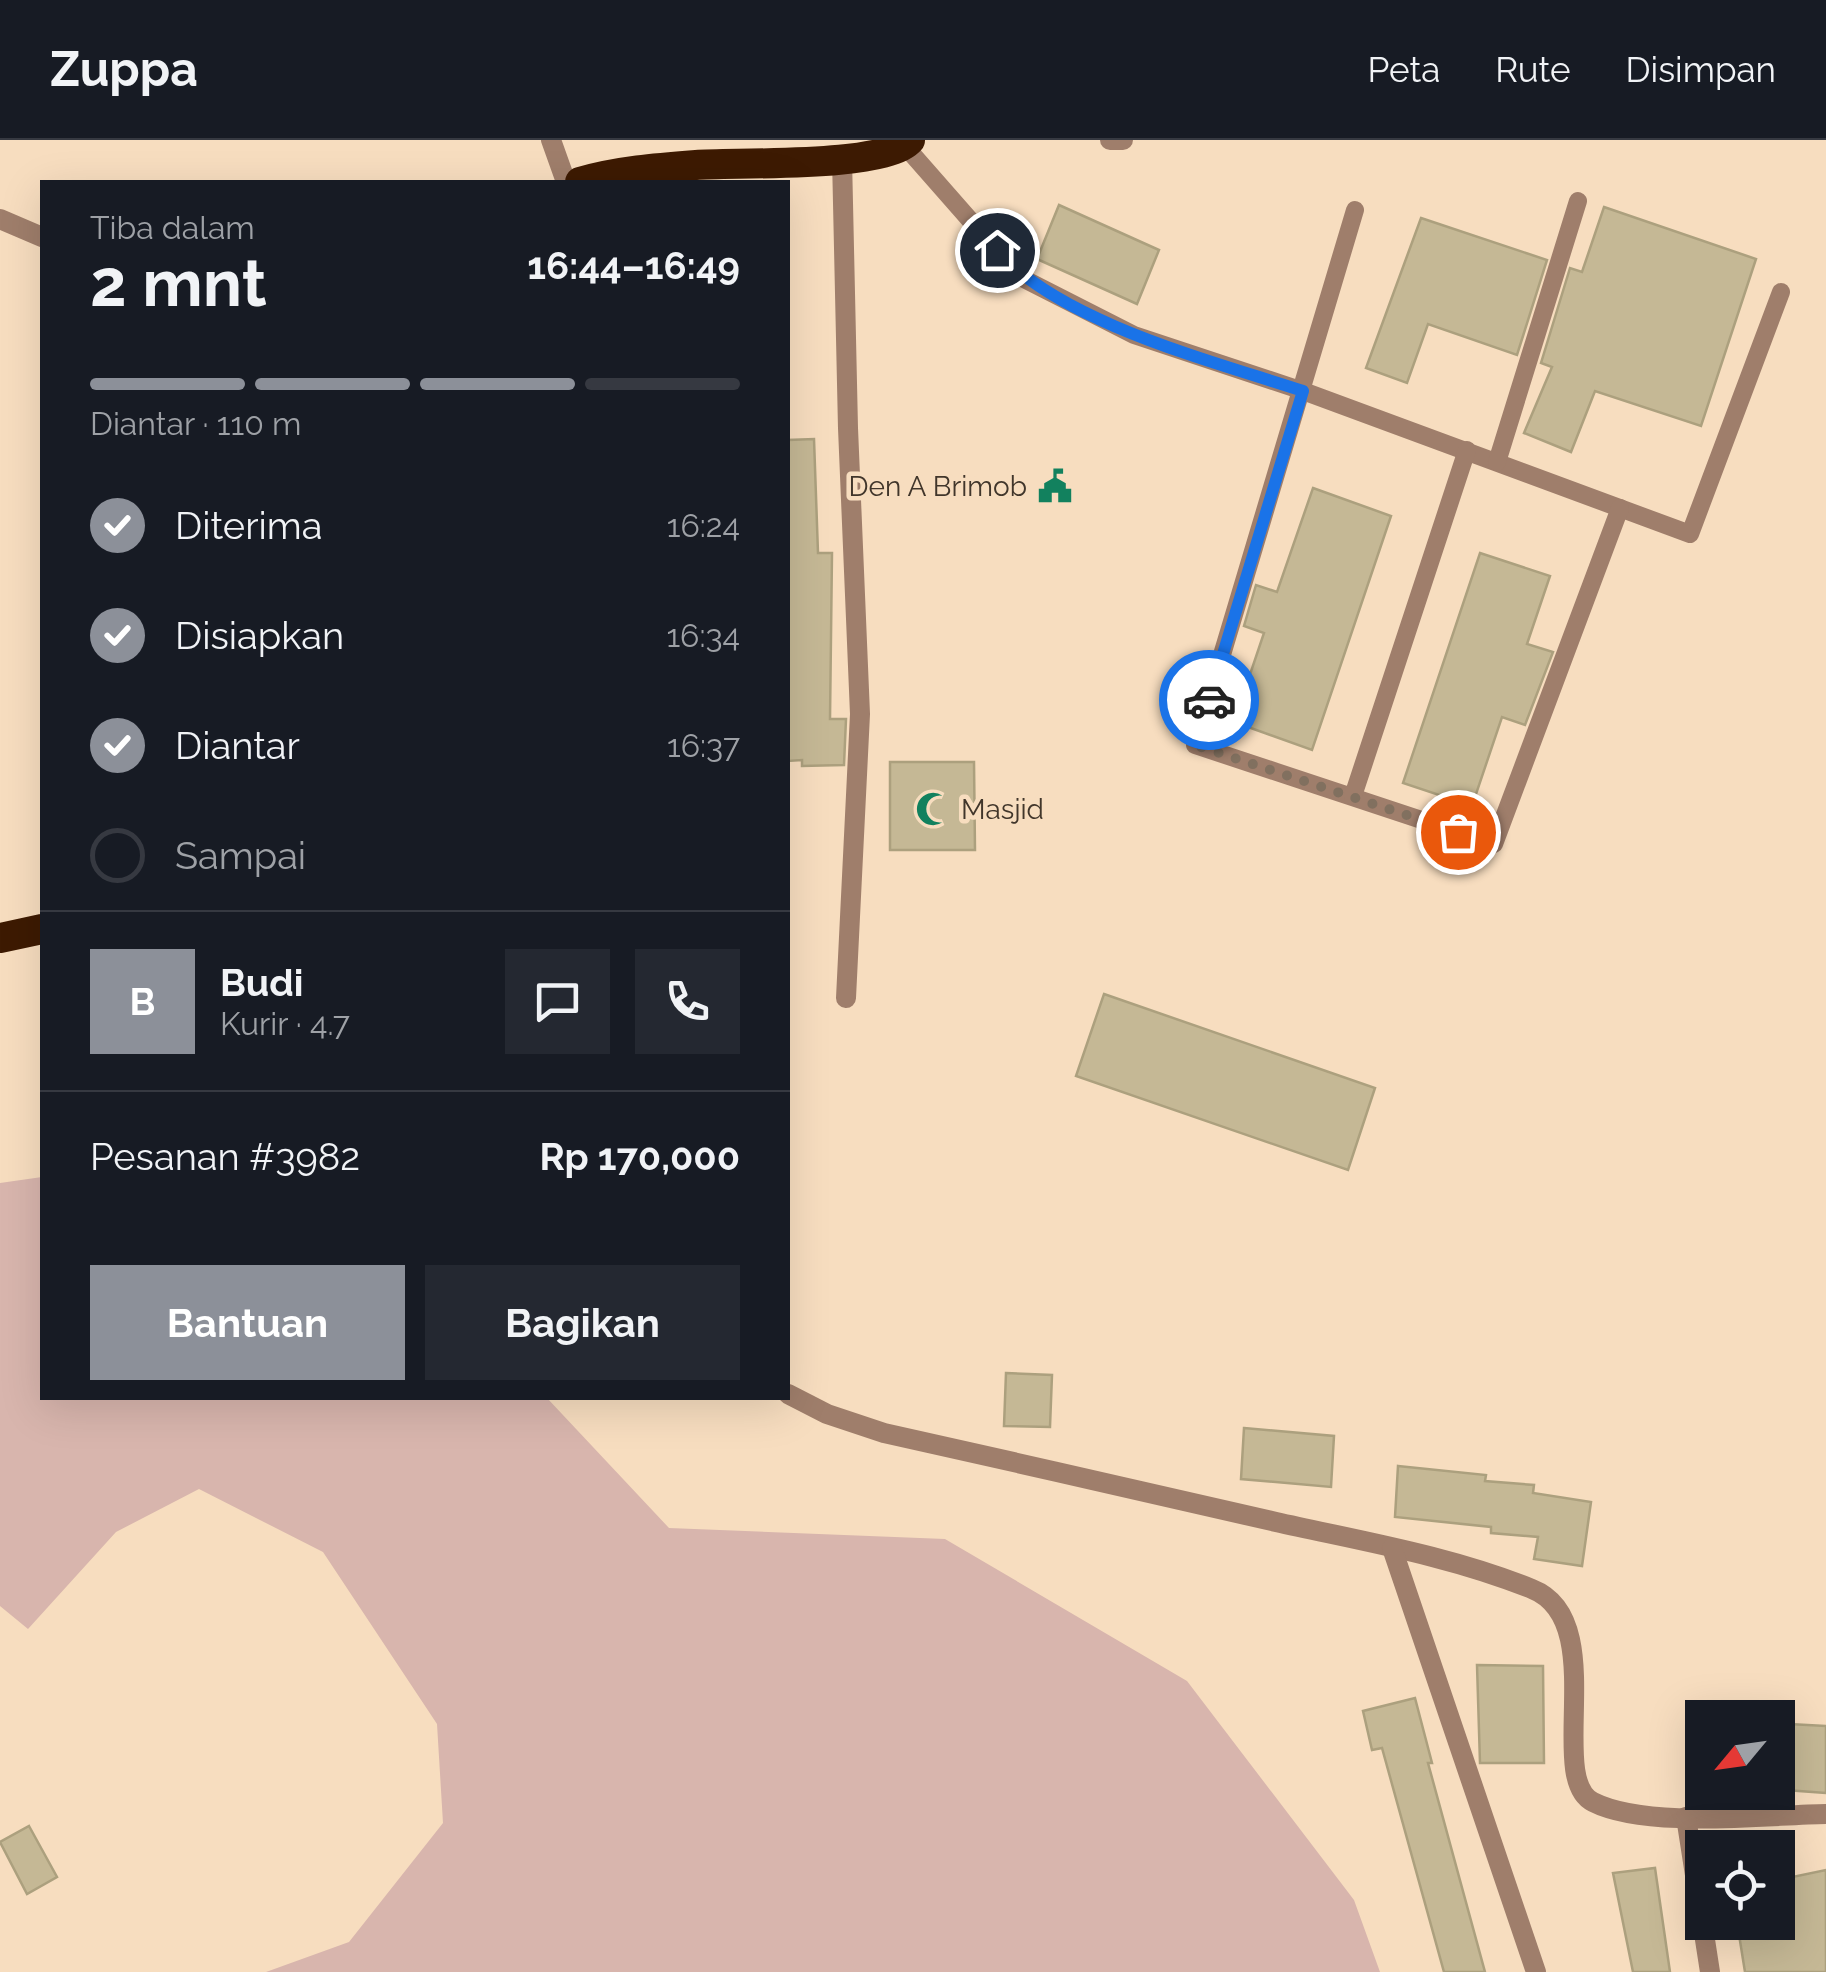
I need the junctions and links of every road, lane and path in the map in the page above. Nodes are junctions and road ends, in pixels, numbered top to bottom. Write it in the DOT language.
graph roads {
  1 [pos="551,140"];
  2 [pos="1110,140"];
  3 [pos="1122,140"];
  4 [pos="908,143"];
  5 [pos="842,158"];
  6 [pos="565,180"];
  7 [pos="588,180"];
  8 [pos="1578,201"];
  9 [pos="1355,210"];
  10 [pos="0,219"];
  11 [pos="40,236"];
  12 [pos="1780,292"];
  13 [pos="1303,391"];
  14 [pos="1467,450"];
  15 [pos="1497,462"];
  16 [pos="1620,508"];
  17 [pos="1353,796"];
  18 [pos="40,929"];
  19 [pos="0,938"];
  20 [pos="846,998"];
  21 [pos="790,1395"];
  22 [pos="1392,1548"];
  23 [pos="1826,1814"];
  24 [pos="1686,1817"];
  25 [pos="1536,1972"];
  26 [pos="1710,1972"];
  1 -- 6 [label="street"];
  2 -- 3 [label="street"];
  4 -- 5 [label="highway"];
  4 -- 13 [label="lane"];
  5 -- 7 [label="highway"];
  5 -- 20 [label="street"];
  8 -- 15 [label="lane"];
  9 -- 13 [label="lane"];
  10 -- 11 [label="street"];
  12 -- 16 [label="lane"];
  13 -- 14 [label="lane"];
  13 -- 17 [label="lane"];
  14 -- 15 [label="lane"];
  14 -- 17 [label="lane"];
  15 -- 16 [label="lane"];
  16 -- 17 [label="lane"];
  18 -- 19 [label="highway"];
  21 -- 22 [label="street"];
  22 -- 24 [label="street"];
  22 -- 25 [label="street"];
  23 -- 24 [label="street"];
  24 -- 26 [label="street"];
}
